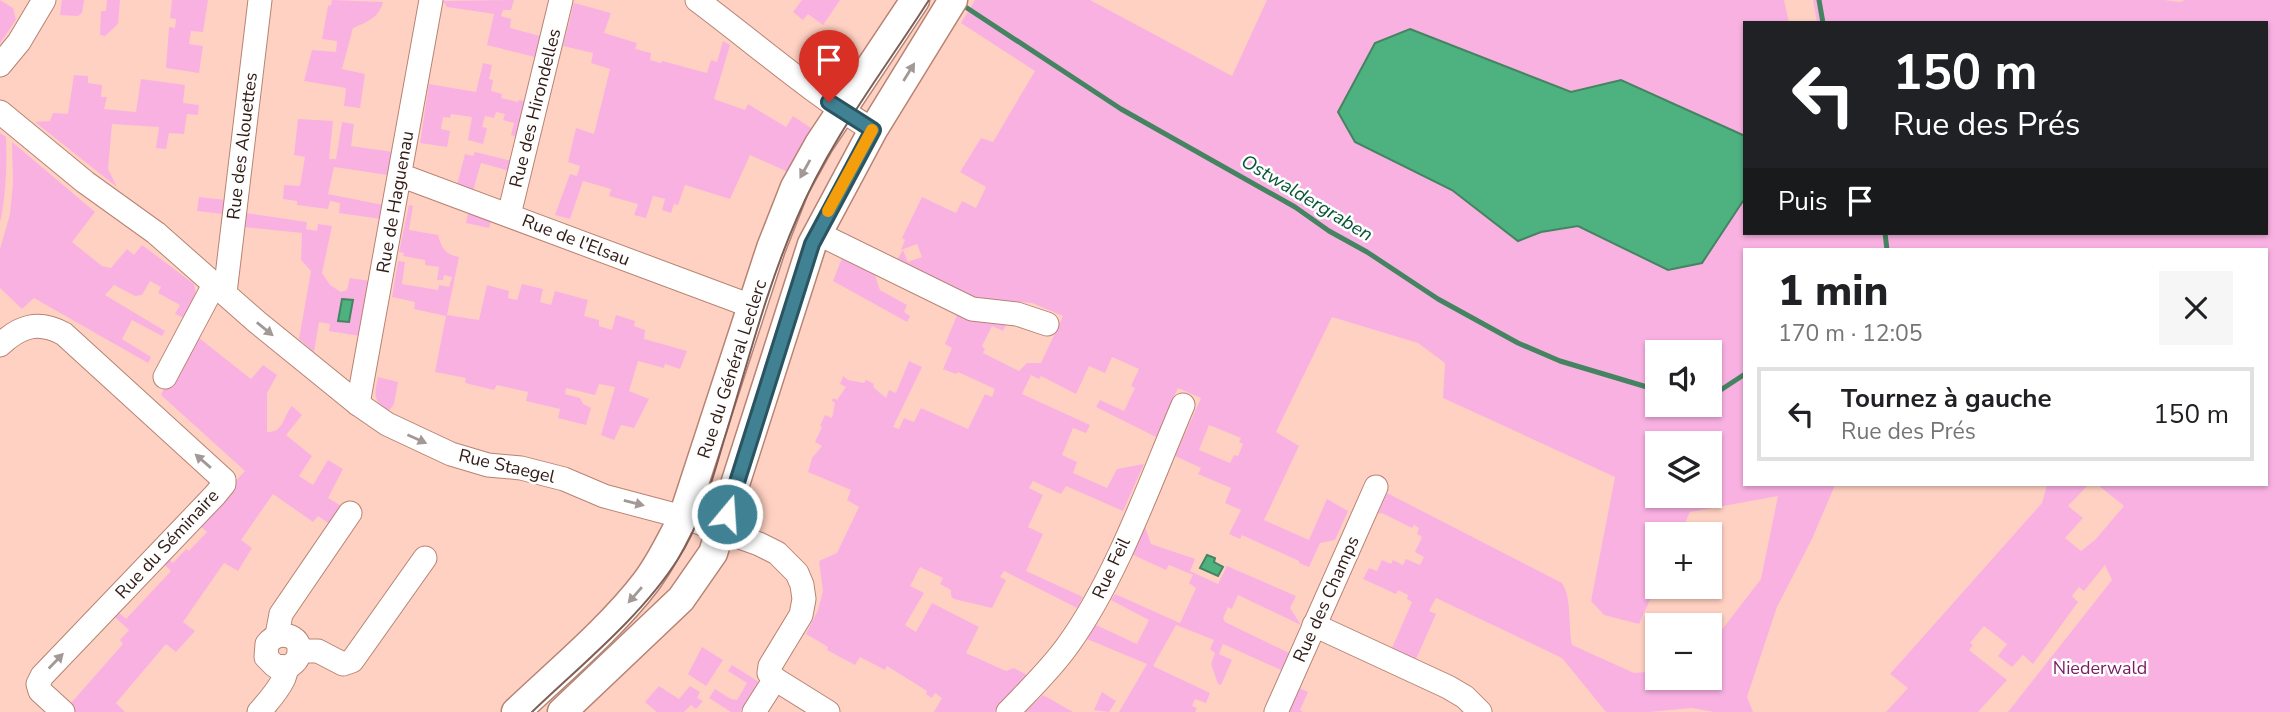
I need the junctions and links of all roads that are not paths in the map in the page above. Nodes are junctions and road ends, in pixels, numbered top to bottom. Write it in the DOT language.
graph roads {
  1 [pos="260,0"];
  2 [pos="431,0"];
  3 [pos="561,0"];
  4 [pos="697,0"];
  5 [pos="915,0"];
  6 [pos="40,2"];
  7 [pos="950,5"];
  8 [pos="0,65"];
  9 [pos="841,111"];
  10 [pos="0,112"];
  11 [pos="873,130"];
  12 [pos="400,174"];
  13 [pos="509,215"];
  14 [pos="817,233"];
  15 [pos="220,288"];
  16 [pos="751,306"];
  17 [pos="1047,324"];
  18 [pos="5,332"];
  19 [pos="165,377"];
  20 [pos="358,404"];
  21 [pos="1183,405"];
  22 [pos="1376,486"];
  23 [pos="350,513"];
  24 [pos="683,517"];
  25 [pos="722,530"];
  26 [pos="425,558"];
  27 [pos="1314,625"];
  28 [pos="294,659"];
  29 [pos="775,679"];
  30 [pos="63,712"];
  31 [pos="259,712"];
  32 [pos="516,712"];
  33 [pos="562,712"];
  34 [pos="754,712"];
  35 [pos="828,712"];
  36 [pos="1008,712"];
  37 [pos="1276,712"];
  38 [pos="1480,712"];
  1 -- 15 [label="street, Rue des Alouettes"];
  2 -- 12 [label="street, Rue de Haguenau"];
  3 -- 13 [label="street, Rue des Hirondelles"];
  4 -- 9 [label="street"];
  5 -- 9 [label="main road, Rue du Général Leclerc"];
  6 -- 8 [label="street"];
  11 -- 7 [label="main road, Rue du Général Leclerc, one-way"];
  9 -- 11 [label="street"];
  9 -- 16 [label="main road, Rue du Général Leclerc, one-way"];
  10 -- 15 [label="street, Rue Staegel"];
  11 -- 14 [label="main road, Rue du Général Leclerc"];
  12 -- 13 [label="street, Rue de l'Elsau"];
  12 -- 20 [label="street, Rue de Haguenau"];
  13 -- 16 [label="street, Rue de l'Elsau"];
  14 -- 17 [label="street"];
  14 -- 25 [label="main road, Rue du Général Leclerc"];
  15 -- 19 [label="street"];
  15 -- 20 [label="street, Rue Staegel, one-way"];
  16 -- 24 [label="main road, Rue du Général Leclerc"];
  30 -- 18 [label="street, Rue du Séminaire, one-way"];
  20 -- 24 [label="street, Rue Staegel, one-way"];
  21 -- 36 [label="street, Rue Feil"];
  22 -- 27 [label="street, Rue des Champs"];
  23 -- 28 [label="street"];
  24 -- 25 [label="street, Rue Staegel"];
  24 -- 32 [label="main road, Rue du Général Leclerc, one-way"];
  25 -- 29 [label="street, Rue Staegel"];
  25 -- 33 [label="main road, Rue du Général Leclerc"];
  26 -- 28 [label="street"];
  27 -- 37 [label="street, Rue des Champs"];
  27 -- 38 [label="street"];
  28 -- 31 [label="street"];
  29 -- 34 [label="street"];
  29 -- 35 [label="street"];
}
